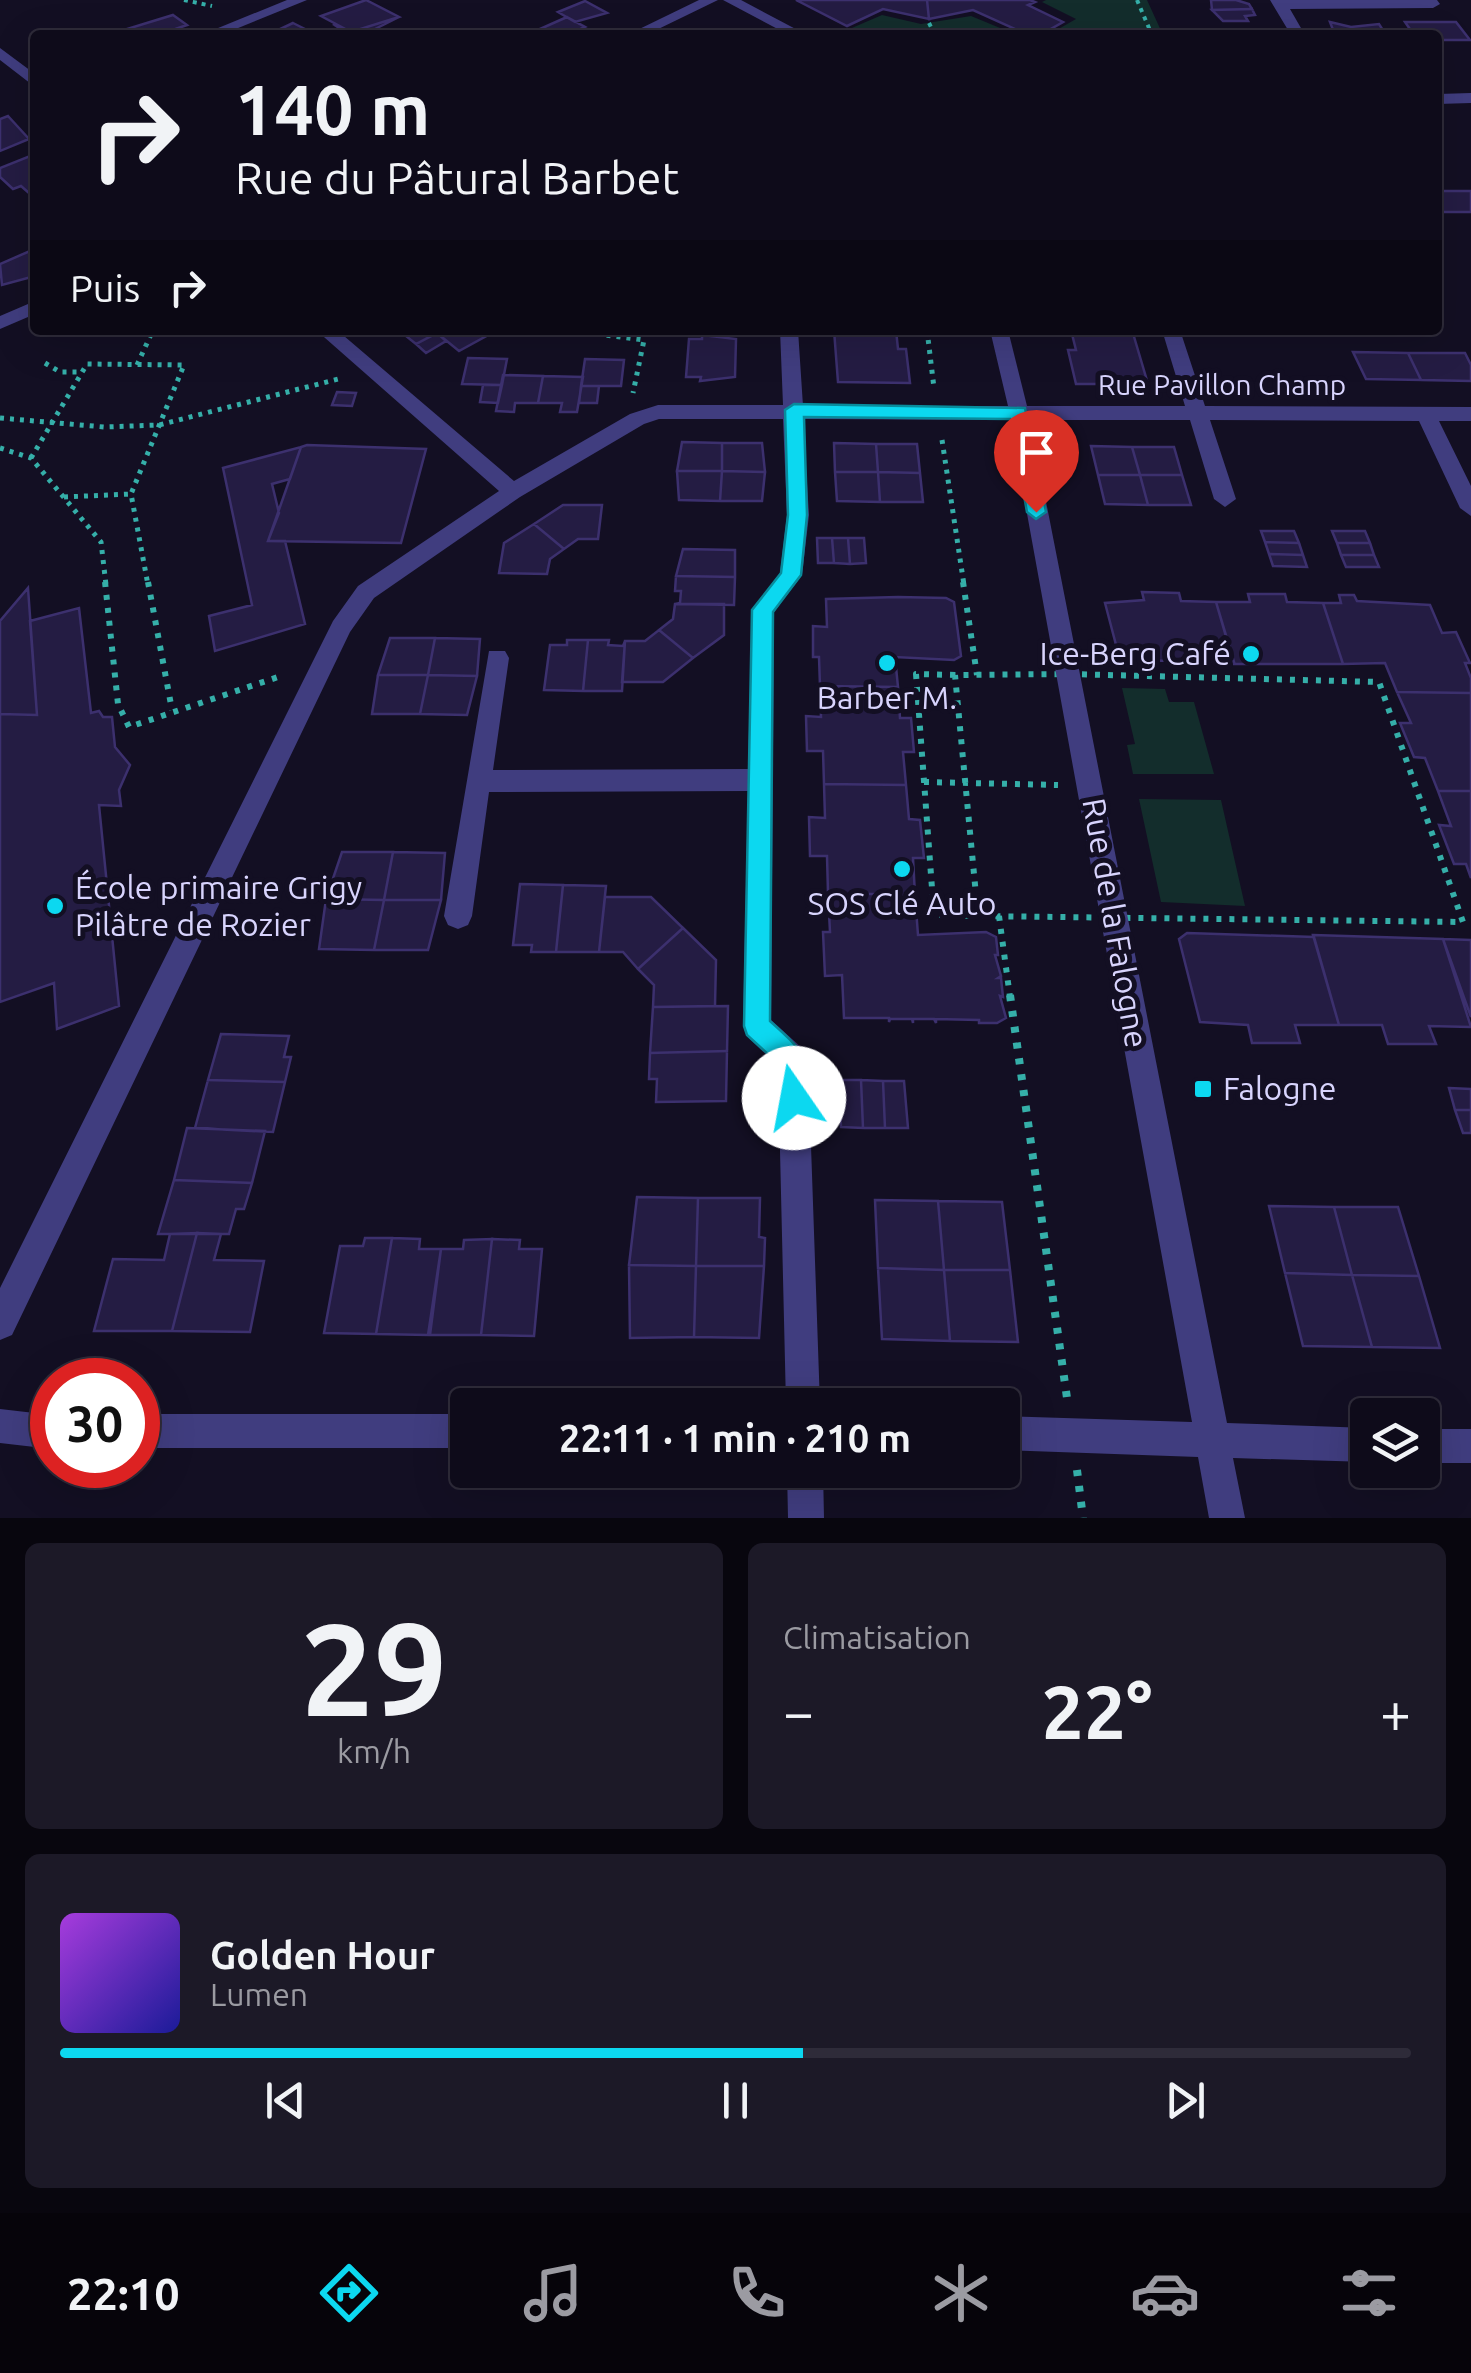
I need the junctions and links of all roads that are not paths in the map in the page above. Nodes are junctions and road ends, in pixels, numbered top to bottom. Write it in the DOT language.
graph roads {
  1 [pos="300,0"];
  2 [pos="711,0"];
  3 [pos="730,0"];
  4 [pos="1428,0"];
  5 [pos="1278,2"];
  6 [pos="221,30"];
  7 [pos="645,30"];
  8 [pos="790,30"];
  9 [pos="1295,30"];
  10 [pos="0,52"];
  11 [pos="30,78"];
  12 [pos="1471,98"];
  13 [pos="1442,99"];
  14 [pos="30,310"];
  15 [pos="0,324"];
  16 [pos="331,335"];
  17 [pos="789,335"];
  18 [pos="999,335"];
  19 [pos="1173,335"];
  20 [pos="794,410"];
  21 [pos="1198,412"];
  22 [pos="1018,413"];
  23 [pos="1426,414"];
  24 [pos="1471,414"];
  25 [pos="513,492"];
  26 [pos="1225,498"];
  27 [pos="1471,508"];
  28 [pos="497,658"];
  29 [pos="759,780"];
  30 [pos="479,781"];
  31 [pos="458,916"];
  32 [pos="0,1323"];
  33 [pos="803,1388"];
  34 [pos="0,1426"];
  35 [pos="30,1429"];
  36 [pos="450,1431"];
  37 [pos="160,1432"];
  38 [pos="1020,1434"];
  39 [pos="1212,1442"];
  40 [pos="1350,1444"];
  41 [pos="1440,1446"];
  42 [pos="1471,1446"];
  43 [pos="805,1488"];
  44 [pos="806,1518"];
  45 [pos="1226,1518"];
  1 -- 6 [label="street"];
  2 -- 7 [label="street"];
  3 -- 8 [label="street"];
  4 -- 5 [label="street"];
  5 -- 9 [label="street"];
  10 -- 11 [label="street"];
  12 -- 13 [label="street"];
  14 -- 15 [label="street"];
  16 -- 25 [label="street"];
  17 -- 20 [label="street"];
  18 -- 22 [label="street, Rue de la Falogne"];
  19 -- 21 [label="street"];
  20 -- 22 [label="street, Rue Pavillon Champ"];
  20 -- 25 [label="street, Rue Pavillon Champ"];
  20 -- 29 [label="street"];
  21 -- 22 [label="street, Rue Pavillon Champ"];
  21 -- 23 [label="street, Rue Pavillon Champ"];
  21 -- 26 [label="street"];
  22 -- 39 [label="street, Rue de la Falogne"];
  23 -- 24 [label="street, Rue Pavillon Champ"];
  23 -- 27 [label="street"];
  25 -- 32 [label="street, Rue Pavillon Champ"];
  28 -- 30 [label="street"];
  29 -- 30 [label="street"];
  29 -- 33 [label="street"];
  30 -- 31 [label="street"];
  34 -- 35 [label="street"];
  36 -- 37 [label="street"];
  38 -- 39 [label="street"];
  39 -- 40 [label="street"];
  39 -- 45 [label="street, Rue de la Falogne"];
  41 -- 42 [label="street"];
  43 -- 44 [label="street"];
}
